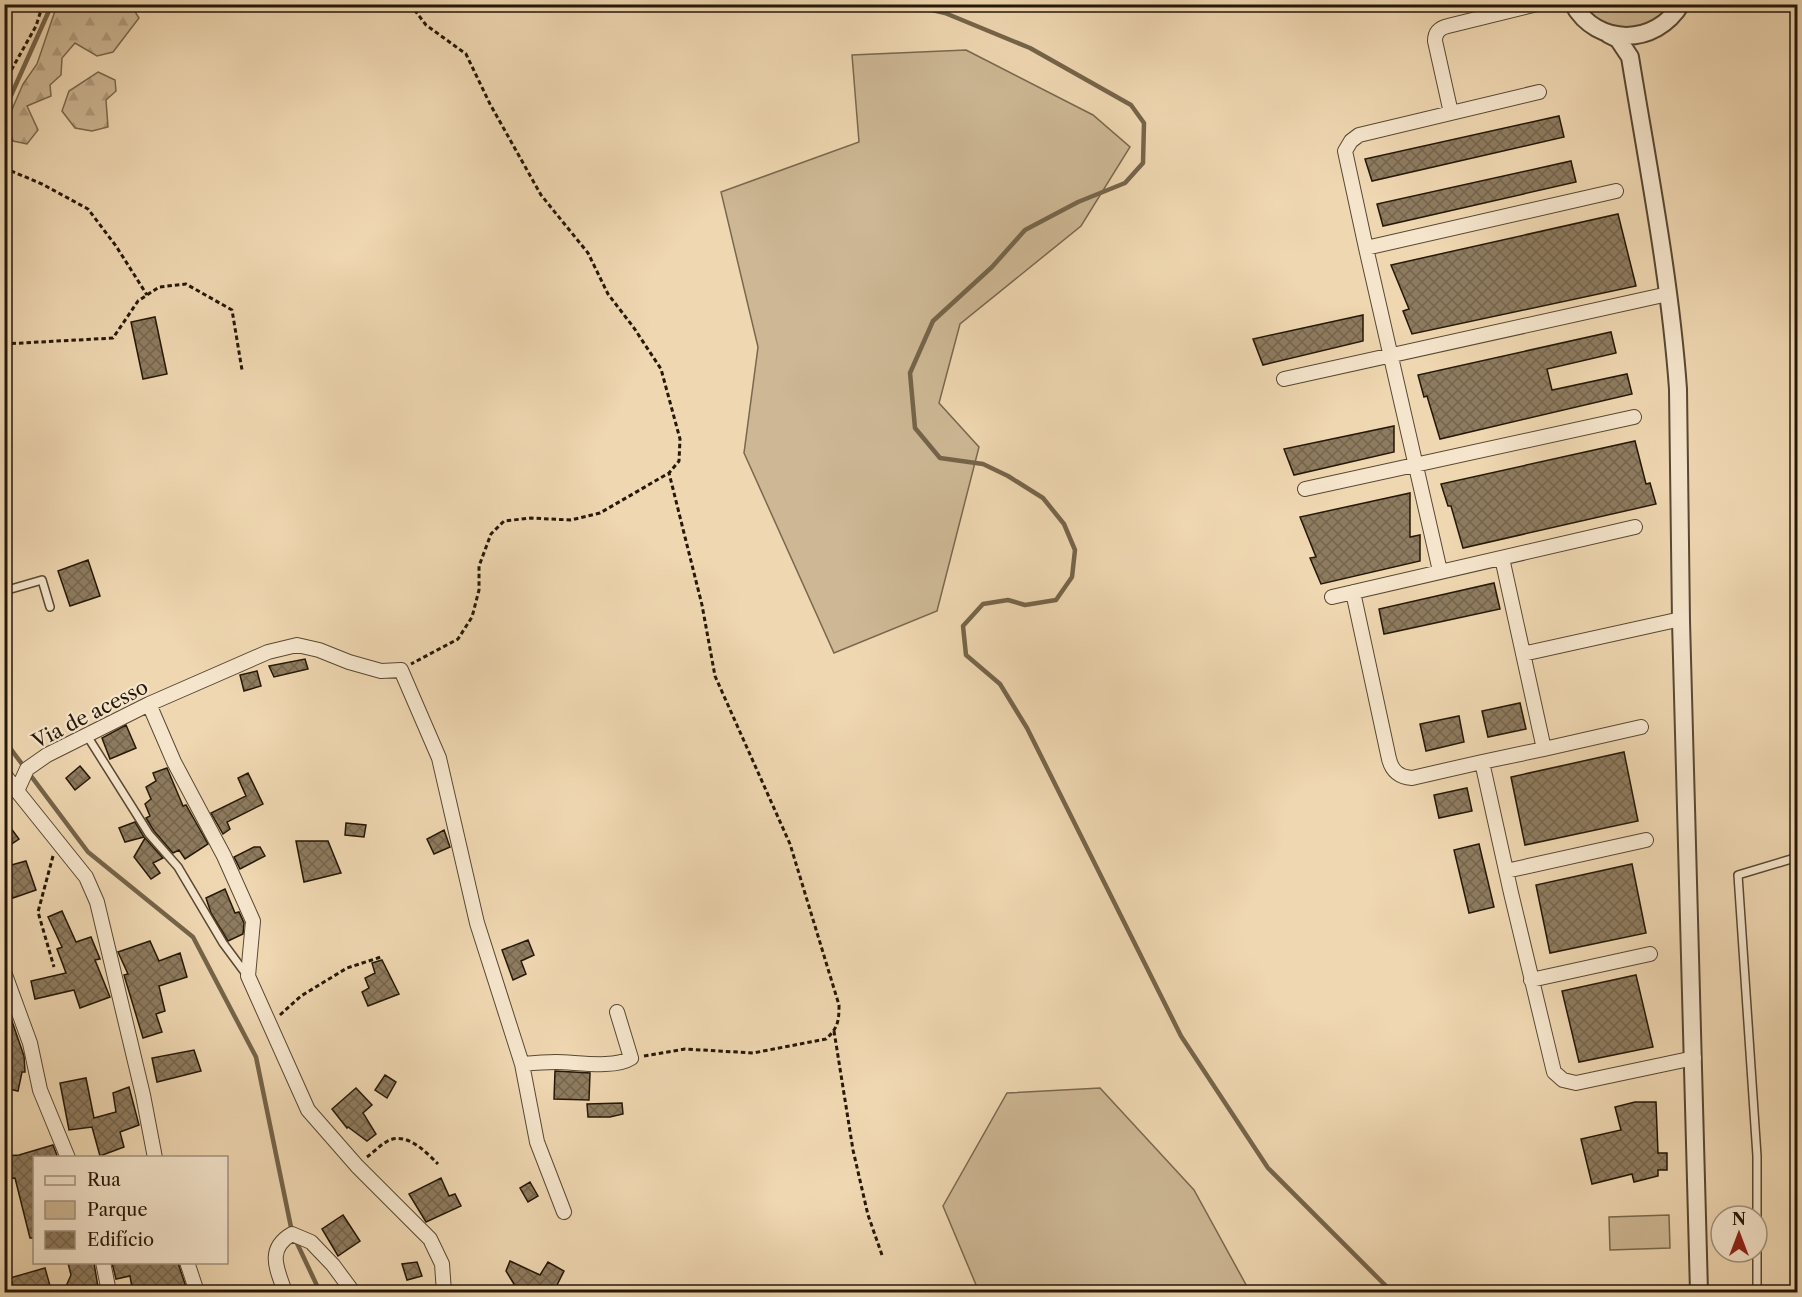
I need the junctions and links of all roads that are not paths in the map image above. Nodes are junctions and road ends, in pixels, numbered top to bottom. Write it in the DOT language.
graph roads {
  1 [pos="1537,4"];
  2 [pos="1573,4"];
  3 [pos="1682,4"];
  4 [pos="1649,33"];
  5 [pos="1608,34"];
  6 [pos="1630,57"];
  7 [pos="1539,92"];
  8 [pos="1451,113"];
  9 [pos="1616,191"];
  10 [pos="1366,248"];
  11 [pos="1668,294"];
  12 [pos="1390,356"];
  13 [pos="1284,379"];
  14 [pos="1634,417"];
  15 [pos="1415,464"];
  16 [pos="1305,489"];
  17 [pos="1635,527"];
  18 [pos="1502,558"];
  19 [pos="1440,572"];
  20 [pos="4,591"];
  21 [pos="1353,592"];
  22 [pos="1332,597"];
  23 [pos="50,607"];
  24 [pos="1681,619"];
  25 [pos="1523,654"];
  26 [pos="149,704"];
  27 [pos="1641,728"];
  28 [pos="86,734"];
  29 [pos="1544,748"];
  30 [pos="1482,762"];
  31 [pos="4,774"];
  32 [pos="17,791"];
  33 [pos="1646,840"];
  34 [pos="1797,857"];
  35 [pos="1506,871"];
  36 [pos="1650,954"];
  37 [pos="4,972"];
  38 [pos="248,976"];
  39 [pos="1531,980"];
  40 [pos="616,1012"];
  41 [pos="1694,1058"];
  42 [pos="522,1064"];
  43 [pos="67,1156"];
  44 [pos="155,1156"];
  45 [pos="1757,1204"];
  46 [pos="564,1212"];
  47 [pos="103,1264"];
  48 [pos="187,1264"];
  49 [pos="1757,1264"];
  50 [pos="109,1293"];
  51 [pos="197,1293"];
  52 [pos="285,1293"];
  53 [pos="353,1293"];
  54 [pos="444,1293"];
  55 [pos="1699,1293"];
  56 [pos="1757,1293"];
  1 -- 8 [label="street"];
  2 -- 5 [label="street"];
  3 -- 4 [label="street"];
  4 -- 5 [label="street"];
  4 -- 6 [label="street"];
  5 -- 6 [label="street"];
  6 -- 11 [label="street"];
  7 -- 8 [label="street"];
  8 -- 10 [label="street"];
  9 -- 10 [label="street"];
  10 -- 12 [label="street"];
  11 -- 12 [label="street"];
  11 -- 24 [label="street"];
  12 -- 13 [label="street"];
  12 -- 15 [label="street"];
  14 -- 15 [label="street"];
  15 -- 16 [label="street"];
  15 -- 19 [label="street"];
  17 -- 18 [label="street"];
  18 -- 19 [label="street"];
  18 -- 25 [label="street"];
  19 -- 21 [label="street"];
  20 -- 23 [label="lane"];
  21 -- 22 [label="street"];
  21 -- 30 [label="street"];
  24 -- 25 [label="street"];
  24 -- 41 [label="street"];
  25 -- 29 [label="street"];
  26 -- 28 [label="street, Via de acesso"];
  26 -- 38 [label="street"];
  26 -- 42 [label="street, Via de acesso"];
  27 -- 29 [label="street"];
  28 -- 32 [label="street, Via de acesso"];
  28 -- 38 [label="lane"];
  29 -- 30 [label="street"];
  30 -- 35 [label="street"];
  31 -- 32 [label="street"];
  32 -- 44 [label="street"];
  33 -- 35 [label="street"];
  34 -- 45 [label="lane"];
  35 -- 39 [label="street"];
  36 -- 39 [label="street"];
  37 -- 43 [label="street"];
  38 -- 54 [label="street"];
  39 -- 41 [label="street"];
  40 -- 42 [label="street"];
  41 -- 55 [label="street"];
  42 -- 46 [label="street"];
  47 -- 50 [label="street"];
  48 -- 51 [label="street"];
  49 -- 56 [label="lane"];
  52 -- 53 [label="street"];
}
